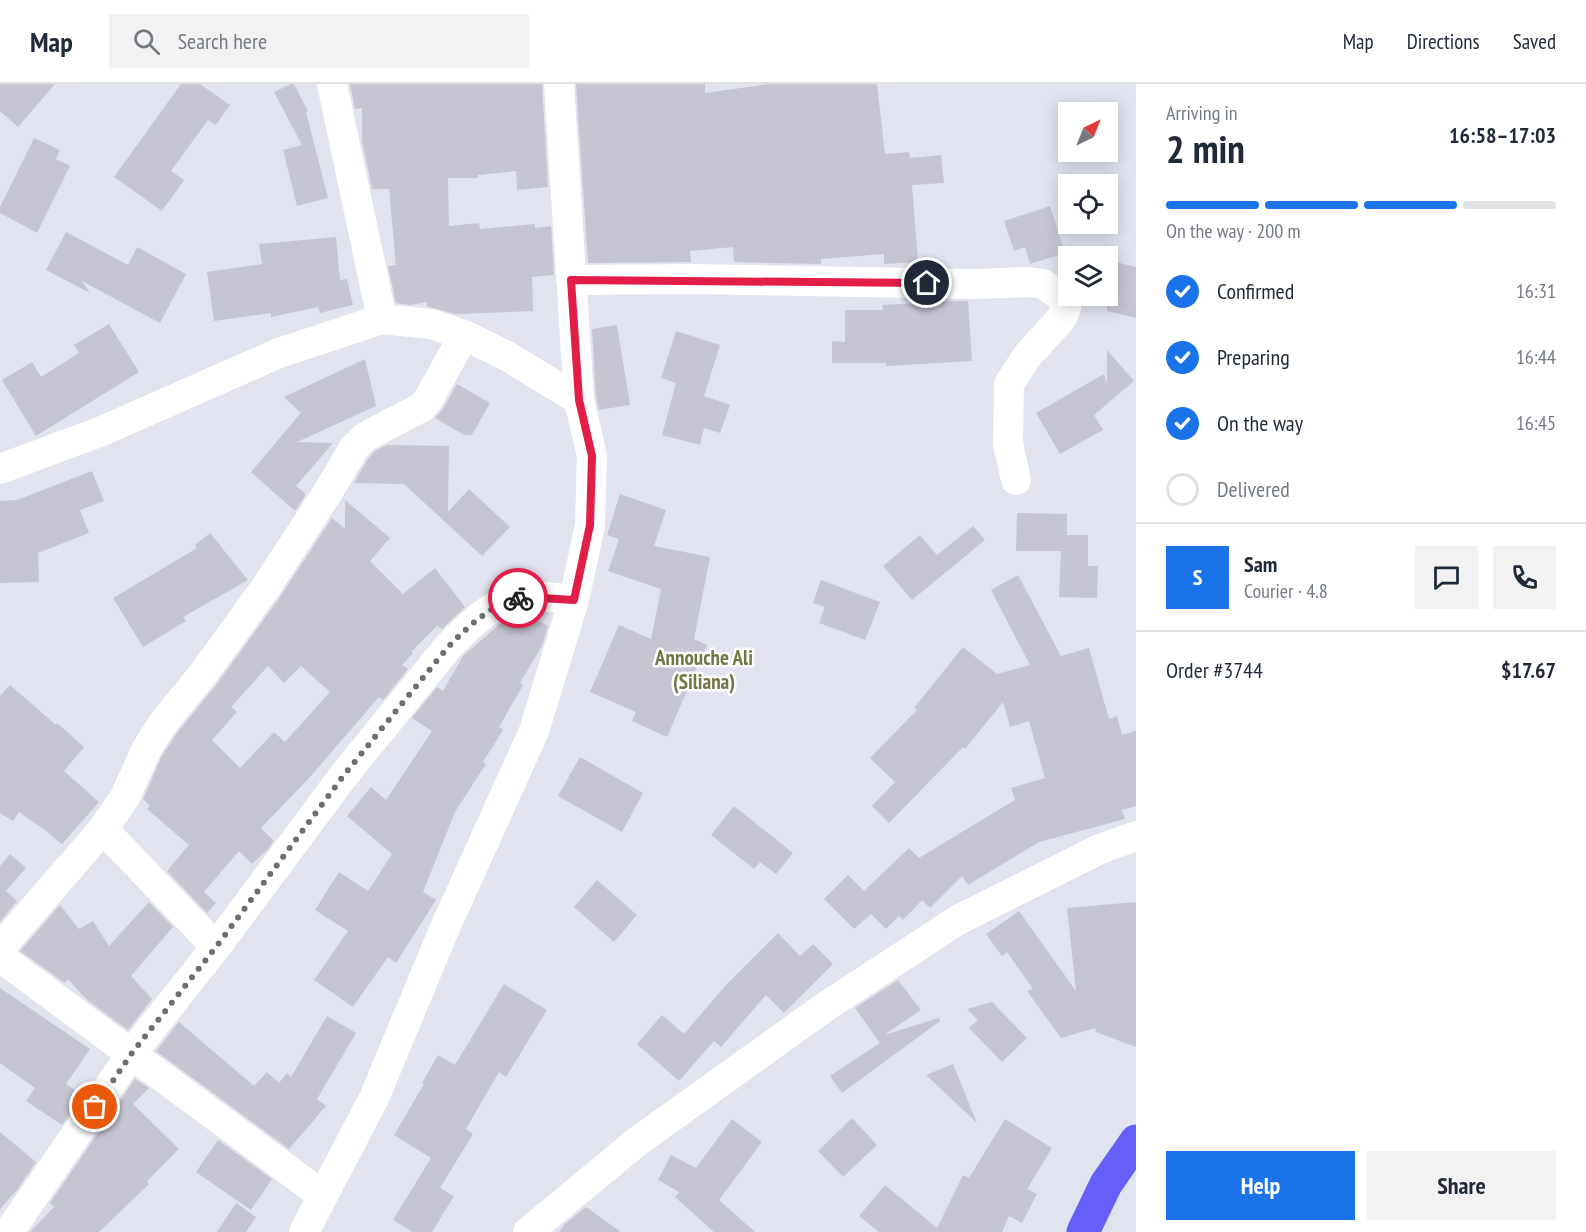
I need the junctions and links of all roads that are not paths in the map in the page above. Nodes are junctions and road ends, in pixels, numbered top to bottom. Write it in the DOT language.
graph roads {
  1 [pos="332,84"];
  2 [pos="558,84"];
  3 [pos="571,280"];
  4 [pos="382,319"];
  5 [pos="464,335"];
  6 [pos="579,400"];
  7 [pos="0,469"];
  8 [pos="1016,480"];
  9 [pos="574,600"];
  10 [pos="103,829"];
  11 [pos="1136,836"];
  12 [pos="216,947"];
  13 [pos="0,948"];
  14 [pos="0,957"];
  15 [pos="132,1053"];
  16 [pos="1136,1141"];
  17 [pos="322,1195"];
  18 [pos="9,1232"];
  19 [pos="304,1232"];
  20 [pos="528,1232"];
  21 [pos="1083,1232"];
  1 -- 4 [label="street"];
  2 -- 3 [label="street"];
  3 -- 6 [label="street"];
  3 -- 8 [label="street"];
  4 -- 5 [label="street"];
  4 -- 7 [label="street"];
  5 -- 6 [label="street"];
  5 -- 10 [label="street"];
  6 -- 9 [label="street"];
  9 -- 12 [label="street"];
  9 -- 17 [label="street"];
  10 -- 12 [label="street"];
  10 -- 13 [label="street"];
  11 -- 20 [label="street"];
  12 -- 15 [label="street"];
  14 -- 15 [label="street"];
  15 -- 17 [label="street"];
  15 -- 18 [label="street"];
  16 -- 21 [label="main road"];
  17 -- 19 [label="street"];
}
